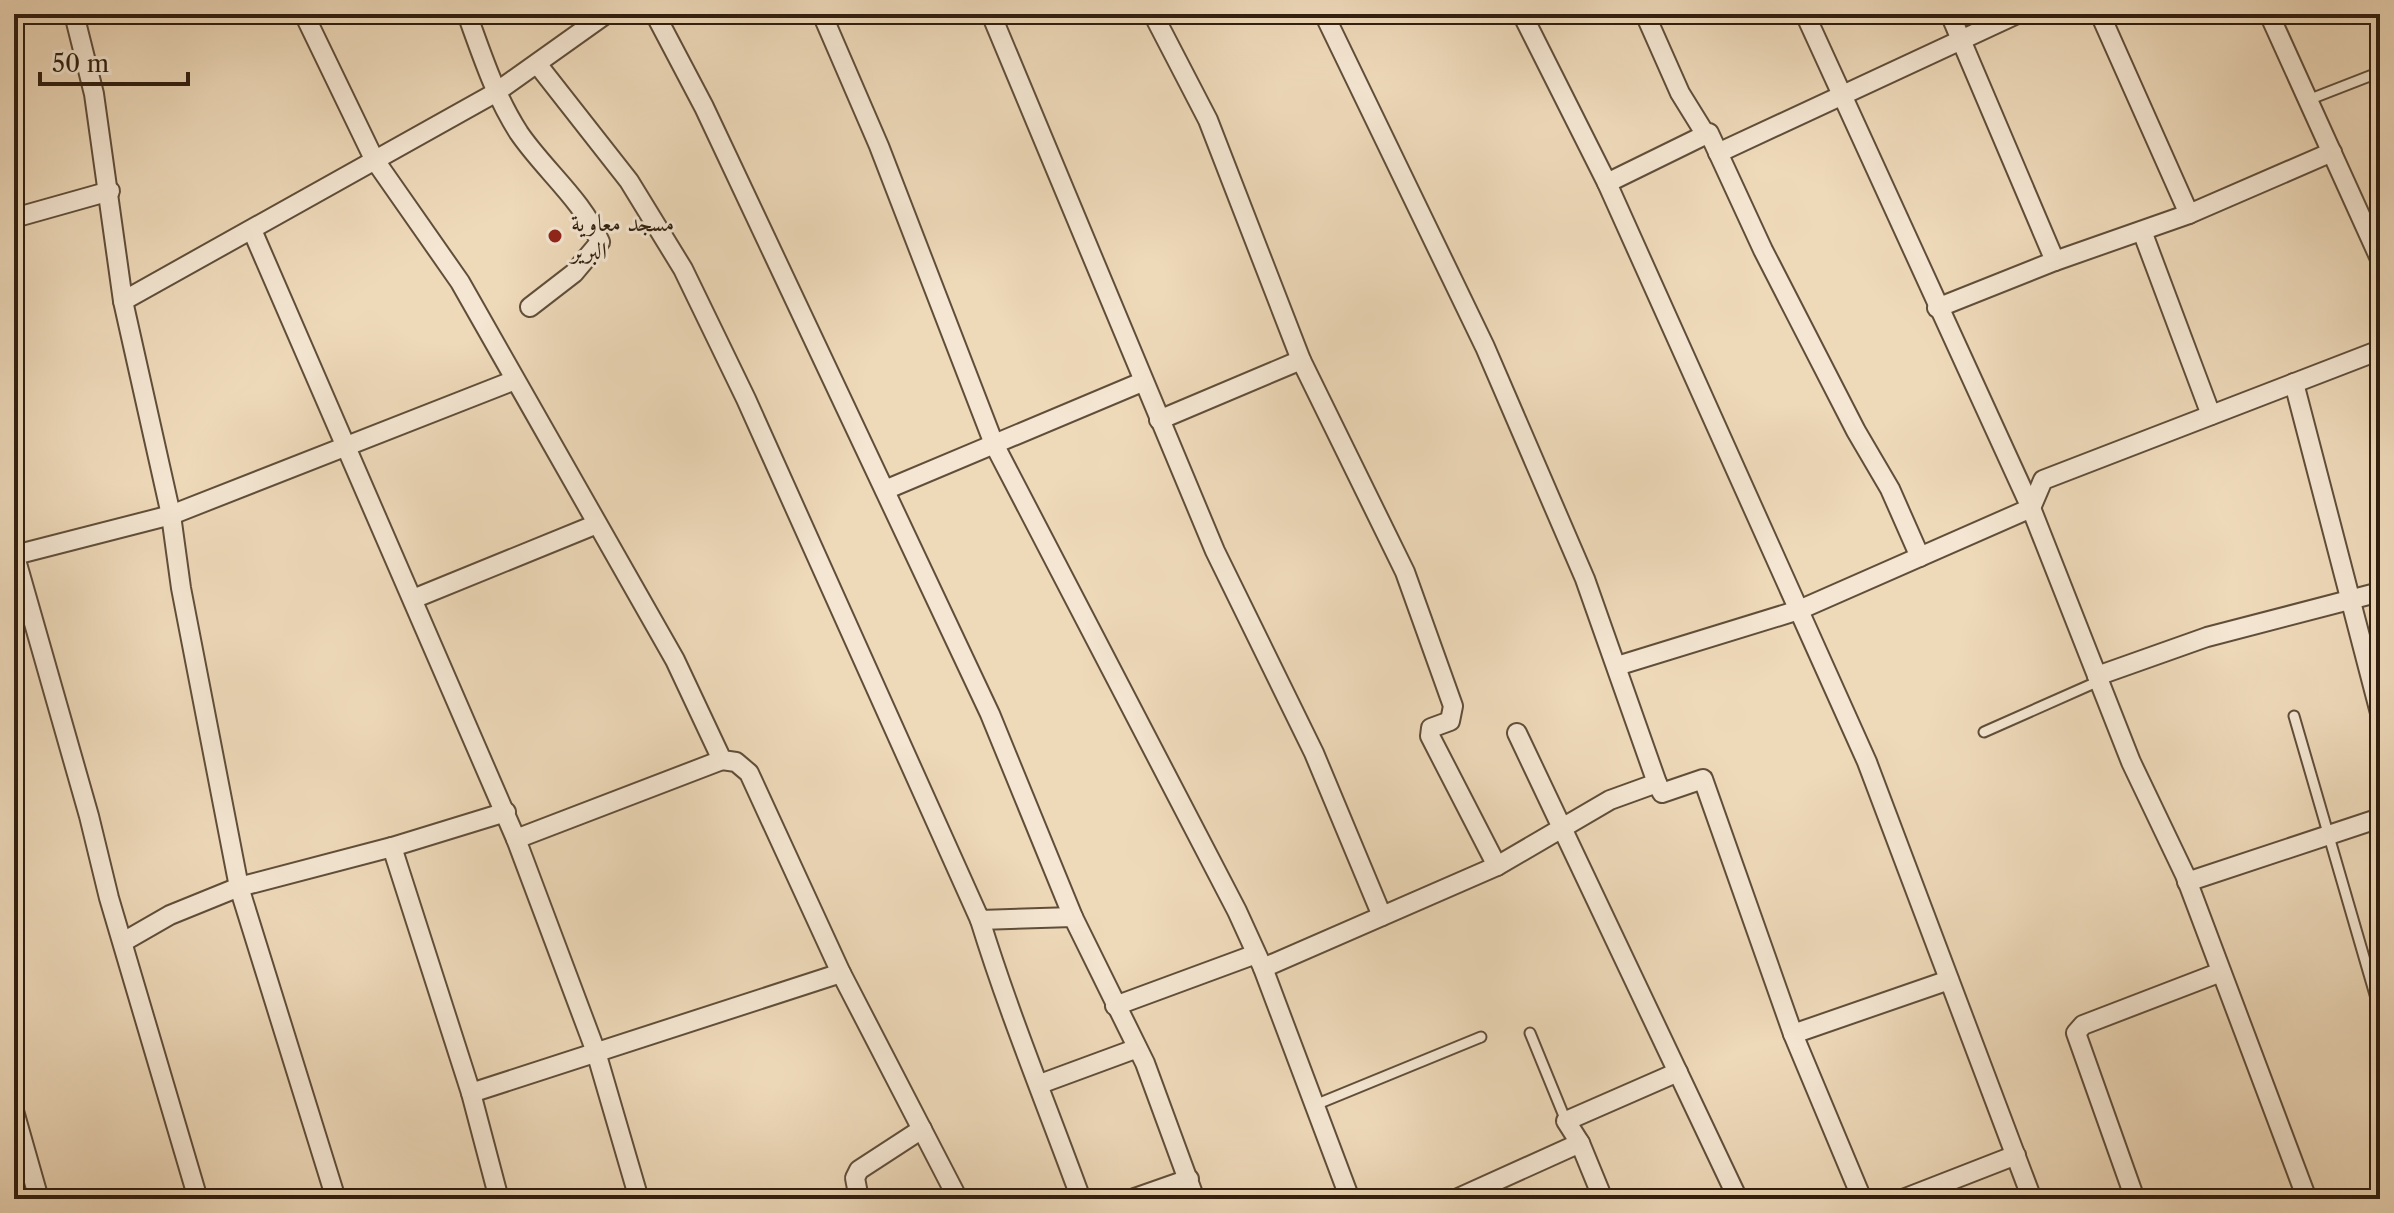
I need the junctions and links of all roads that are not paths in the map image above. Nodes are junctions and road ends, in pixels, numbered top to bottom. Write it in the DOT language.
graph roads {
  1 [pos="74,14"];
  2 [pos="304,14"];
  3 [pos="467,14"];
  4 [pos="606,14"];
  5 [pos="655,14"];
  6 [pos="822,14"];
  7 [pos="991,14"];
  8 [pos="1153,14"];
  9 [pos="1324,14"];
  10 [pos="1522,14"];
  11 [pos="1645,14"];
  12 [pos="1805,14"];
  13 [pos="1950,14"];
  14 [pos="2017,14"];
  15 [pos="2100,14"];
  16 [pos="2269,14"];
  17 [pos="1962,41"];
  18 [pos="538,65"];
  19 [pos="2380,72"];
  20 [pos="495,93"];
  21 [pos="1843,98"];
  22 [pos="2308,100"];
  23 [pos="1706,135"];
  24 [pos="2332,152"];
  25 [pos="1718,153"];
  26 [pos="374,159"];
  27 [pos="1607,183"];
  28 [pos="110,191"];
  29 [pos="2189,214"];
  30 [pos="14,218"];
  31 [pos="252,230"];
  32 [pos="2142,231"];
  33 [pos="2380,259"];
  34 [pos="2055,261"];
  35 [pos="123,301"];
  36 [pos="530,307"];
  37 [pos="1937,308"];
  38 [pos="2380,350"];
  39 [pos="1301,360"];
  40 [pos="515,380"];
  41 [pos="1142,382"];
  42 [pos="2294,383"];
  43 [pos="2211,415"];
  44 [pos="1159,420"];
  45 [pos="348,444"];
  46 [pos="994,444"];
  47 [pos="885,490"];
  48 [pos="2031,508"];
  49 [pos="171,515"];
  50 [pos="597,524"];
  51 [pos="14,554"];
  52 [pos="1920,557"];
  53 [pos="2380,592"];
  54 [pos="413,599"];
  55 [pos="2350,600"];
  56 [pos="1799,610"];
  57 [pos="1617,666"];
  58 [pos="2098,679"];
  59 [pos="2380,713"];
  60 [pos="2294,716"];
  61 [pos="1984,732"];
  62 [pos="1517,733"];
  63 [pos="722,760"];
  64 [pos="1657,783"];
  65 [pos="506,812"];
  66 [pos="2380,818"];
  67 [pos="1561,828"];
  68 [pos="2329,835"];
  69 [pos="516,839"];
  70 [pos="392,847"];
  71 [pos="1497,866"];
  72 [pos="2187,882"];
  73 [pos="239,887"];
  74 [pos="1382,916"];
  75 [pos="1073,917"];
  76 [pos="980,920"];
  77 [pos="123,942"];
  78 [pos="1259,961"];
  79 [pos="2221,972"];
  80 [pos="841,973"];
  81 [pos="1949,980"];
  82 [pos="1115,1006"];
  83 [pos="2380,1012"];
  84 [pos="1530,1033"];
  85 [pos="1793,1034"];
  86 [pos="1481,1037"];
  87 [pos="1135,1049"];
  88 [pos="596,1052"];
  89 [pos="1678,1072"];
  90 [pos="1040,1084"];
  91 [pos="471,1093"];
  92 [pos="1315,1105"];
  93 [pos="14,1111"];
  94 [pos="1566,1121"];
  95 [pos="922,1129"];
  96 [pos="1580,1143"];
  97 [pos="2016,1155"];
  98 [pos="1189,1179"];
  99 [pos="39,1199"];
  100 [pos="198,1199"];
  101 [pos="336,1199"];
  102 [pos="499,1199"];
  103 [pos="639,1199"];
  104 [pos="859,1199"];
  105 [pos="958,1199"];
  106 [pos="1081,1199"];
  107 [pos="1132,1199"];
  108 [pos="1195,1199"];
  109 [pos="1350,1199"];
  110 [pos="1456,1199"];
  111 [pos="1603,1199"];
  112 [pos="1738,1199"];
  113 [pos="1862,1199"];
  114 [pos="1903,1199"];
  115 [pos="2032,1199"];
  116 [pos="2135,1199"];
  117 [pos="2307,1199"];
  1 -- 28 [label="street"];
  2 -- 26 [label="street"];
  3 -- 20 [label="street"];
  4 -- 18 [label="street"];
  5 -- 47 [label="street"];
  6 -- 46 [label="street"];
  7 -- 41 [label="street"];
  8 -- 39 [label="street"];
  9 -- 57 [label="street"];
  10 -- 27 [label="street"];
  11 -- 23 [label="street"];
  12 -- 21 [label="street"];
  13 -- 17 [label="street"];
  14 -- 17 [label="street"];
  15 -- 29 [label="street"];
  16 -- 22 [label="street"];
  17 -- 21 [label="street"];
  17 -- 34 [label="street"];
  18 -- 20 [label="street"];
  18 -- 76 [label="street"];
  19 -- 22 [label="lane"];
  20 -- 26 [label="street"];
  20 -- 36 [label="street"];
  21 -- 25 [label="street"];
  21 -- 37 [label="street"];
  22 -- 24 [label="street"];
  23 -- 25 [label="street"];
  23 -- 27 [label="street"];
  24 -- 29 [label="street"];
  24 -- 33 [label="street"];
  25 -- 52 [label="street"];
  26 -- 31 [label="street"];
  26 -- 40 [label="street"];
  27 -- 56 [label="street"];
  28 -- 30 [label="street"];
  28 -- 35 [label="street"];
  29 -- 32 [label="street"];
  31 -- 35 [label="street"];
  31 -- 45 [label="street"];
  32 -- 34 [label="street"];
  32 -- 43 [label="street"];
  34 -- 37 [label="street"];
  35 -- 49 [label="street"];
  37 -- 48 [label="street"];
  38 -- 42 [label="street"];
  39 -- 44 [label="street"];
  39 -- 71 [label="street"];
  40 -- 45 [label="street"];
  40 -- 50 [label="street"];
  41 -- 44 [label="street"];
  41 -- 46 [label="street"];
  42 -- 43 [label="street"];
  42 -- 55 [label="street"];
  43 -- 48 [label="street"];
  44 -- 74 [label="street"];
  45 -- 49 [label="street"];
  45 -- 54 [label="street"];
  46 -- 47 [label="street"];
  46 -- 78 [label="street"];
  47 -- 75 [label="street"];
  48 -- 52 [label="street"];
  48 -- 58 [label="street"];
  49 -- 51 [label="street"];
  49 -- 73 [label="street"];
  50 -- 54 [label="street"];
  50 -- 63 [label="street"];
  51 -- 77 [label="street"];
  52 -- 56 [label="street"];
  53 -- 55 [label="street"];
  54 -- 65 [label="street"];
  55 -- 58 [label="street"];
  55 -- 59 [label="street"];
  56 -- 57 [label="street"];
  56 -- 81 [label="street"];
  57 -- 64 [label="street"];
  58 -- 61 [label="lane"];
  58 -- 72 [label="street"];
  60 -- 68 [label="lane"];
  62 -- 67 [label="street"];
  63 -- 69 [label="street"];
  63 -- 80 [label="street"];
  64 -- 67 [label="street"];
  64 -- 85 [label="street"];
  65 -- 69 [label="street"];
  65 -- 70 [label="street"];
  66 -- 68 [label="street"];
  67 -- 71 [label="street"];
  67 -- 89 [label="street"];
  68 -- 72 [label="street"];
  68 -- 83 [label="lane"];
  69 -- 88 [label="street"];
  70 -- 73 [label="street"];
  70 -- 91 [label="street"];
  71 -- 74 [label="street"];
  72 -- 79 [label="street"];
  73 -- 77 [label="street"];
  73 -- 101 [label="street"];
  74 -- 78 [label="street"];
  75 -- 76 [label="street"];
  75 -- 82 [label="street"];
  76 -- 90 [label="street"];
  77 -- 100 [label="street"];
  78 -- 82 [label="street"];
  78 -- 92 [label="street"];
  79 -- 116 [label="street"];
  79 -- 117 [label="street"];
  80 -- 88 [label="street"];
  80 -- 95 [label="street"];
  81 -- 85 [label="street"];
  81 -- 97 [label="street"];
  82 -- 87 [label="street"];
  84 -- 94 [label="lane"];
  85 -- 113 [label="street"];
  86 -- 92 [label="lane"];
  87 -- 90 [label="street"];
  87 -- 98 [label="street"];
  88 -- 91 [label="street"];
  88 -- 103 [label="street"];
  89 -- 94 [label="street"];
  89 -- 112 [label="street"];
  90 -- 106 [label="street"];
  91 -- 102 [label="street"];
  92 -- 109 [label="street"];
  93 -- 99 [label="street"];
  94 -- 96 [label="street"];
  95 -- 104 [label="street"];
  95 -- 105 [label="street"];
  96 -- 110 [label="street"];
  96 -- 111 [label="street"];
  97 -- 114 [label="street"];
  97 -- 115 [label="street"];
  98 -- 107 [label="street"];
  98 -- 108 [label="street"];
}
